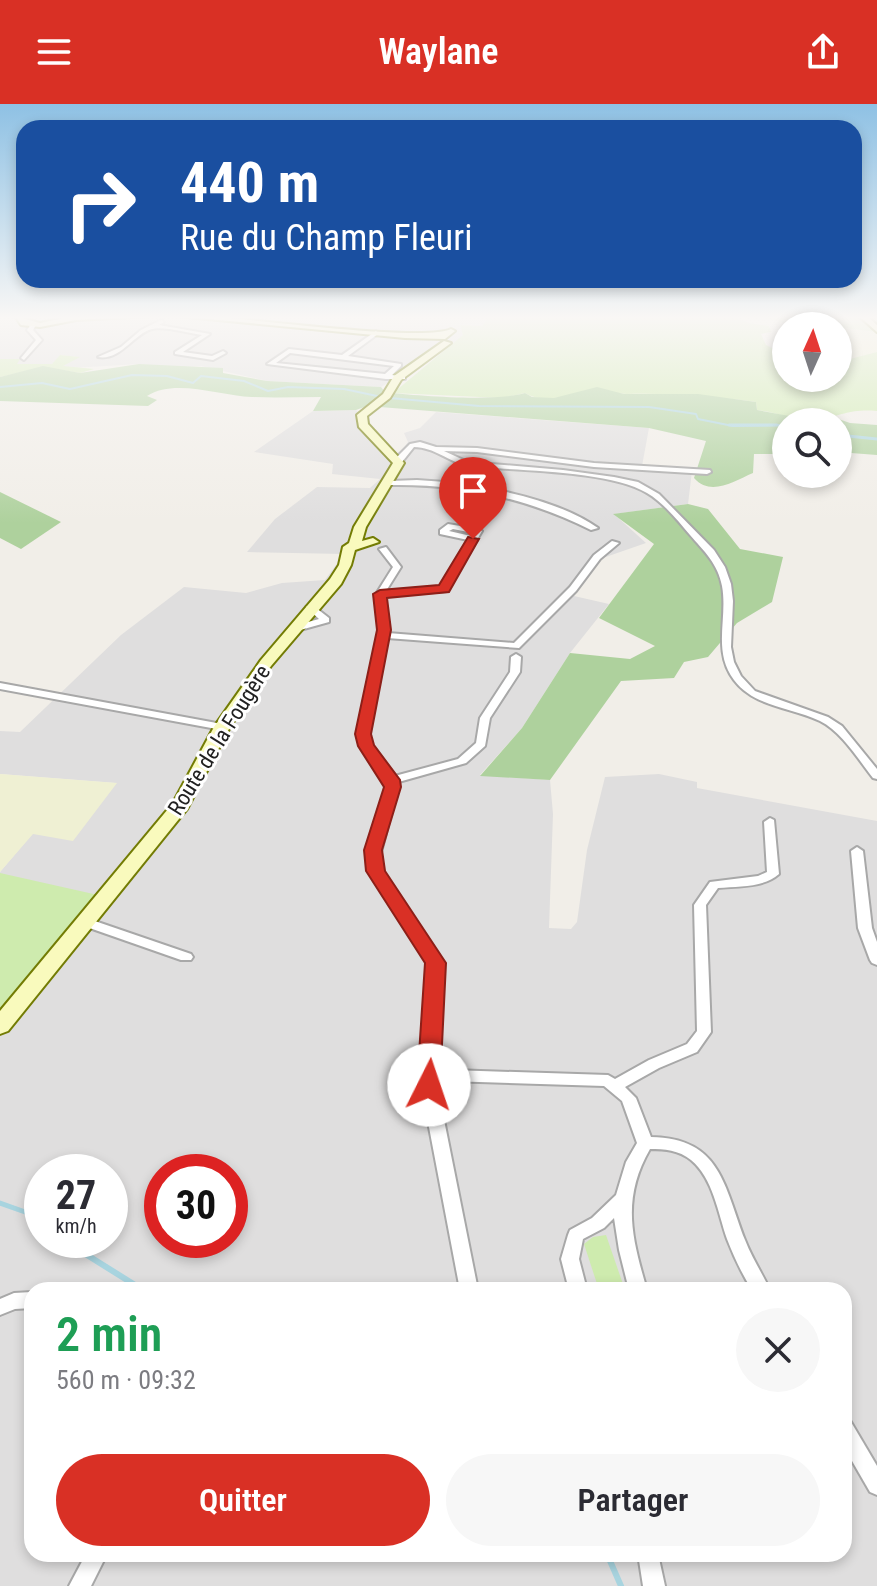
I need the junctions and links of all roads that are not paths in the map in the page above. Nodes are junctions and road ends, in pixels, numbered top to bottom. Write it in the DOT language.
graph roads {
  1 [pos="392,385"];
  2 [pos="435,449"];
  3 [pos="399,460"];
  4 [pos="707,472"];
  5 [pos="391,483"];
  6 [pos="594,528"];
  7 [pos="473,539"];
  8 [pos="615,543"];
  9 [pos="366,550"];
  10 [pos="380,594"];
  11 [pos="383,635"];
  12 [pos="516,657"];
  13 [pos="0,686"];
  14 [pos="222,727"];
  15 [pos="877,776"];
  16 [pos="392,780"];
  17 [pos="770,822"];
  18 [pos="857,851"];
  19 [pos="86,922"];
  20 [pos="186,957"];
  21 [pos="877,960"];
  22 [pos="0,1026"];
  23 [pos="432,1066"];
  24 [pos="617,1085"];
  25 [pos="645,1143"];
  26 [pos="621,1200"];
  27 [pos="467,1282"];
  28 [pos="576,1282"];
  29 [pos="636,1282"];
  30 [pos="756,1282"];
  31 [pos="24,1300"];
  32 [pos="0,1307"];
  33 [pos="852,1443"];
  34 [pos="877,1485"];
  35 [pos="93,1562"];
  36 [pos="650,1562"];
  37 [pos="80,1586"];
  38 [pos="654,1586"];
  1 -- 3 [label="street"];
  2 -- 3 [label="street"];
  2 -- 4 [label="street"];
  2 -- 15 [label="street"];
  3 -- 5 [label="street, Route de la Fougère"];
  5 -- 6 [label="street"];
  5 -- 9 [label="street, Route de la Fougère"];
  7 -- 10 [label="street"];
  8 -- 11 [label="street"];
  9 -- 10 [label="street"];
  9 -- 14 [label="street, Route de la Fougère"];
  10 -- 11 [label="street"];
  11 -- 16 [label="street"];
  12 -- 16 [label="street"];
  13 -- 14 [label="street"];
  14 -- 19 [label="street, Route de la Fougère"];
  16 -- 23 [label="street"];
  17 -- 24 [label="street"];
  18 -- 21 [label="street"];
  19 -- 20 [label="street"];
  19 -- 22 [label="street, Route de la Fougère"];
  23 -- 24 [label="street"];
  23 -- 27 [label="street"];
  24 -- 25 [label="street"];
  25 -- 26 [label="street"];
  25 -- 30 [label="street"];
  26 -- 28 [label="street"];
  26 -- 29 [label="street"];
  31 -- 32 [label="street"];
  33 -- 34 [label="street"];
  35 -- 37 [label="street"];
  36 -- 38 [label="street"];
}
